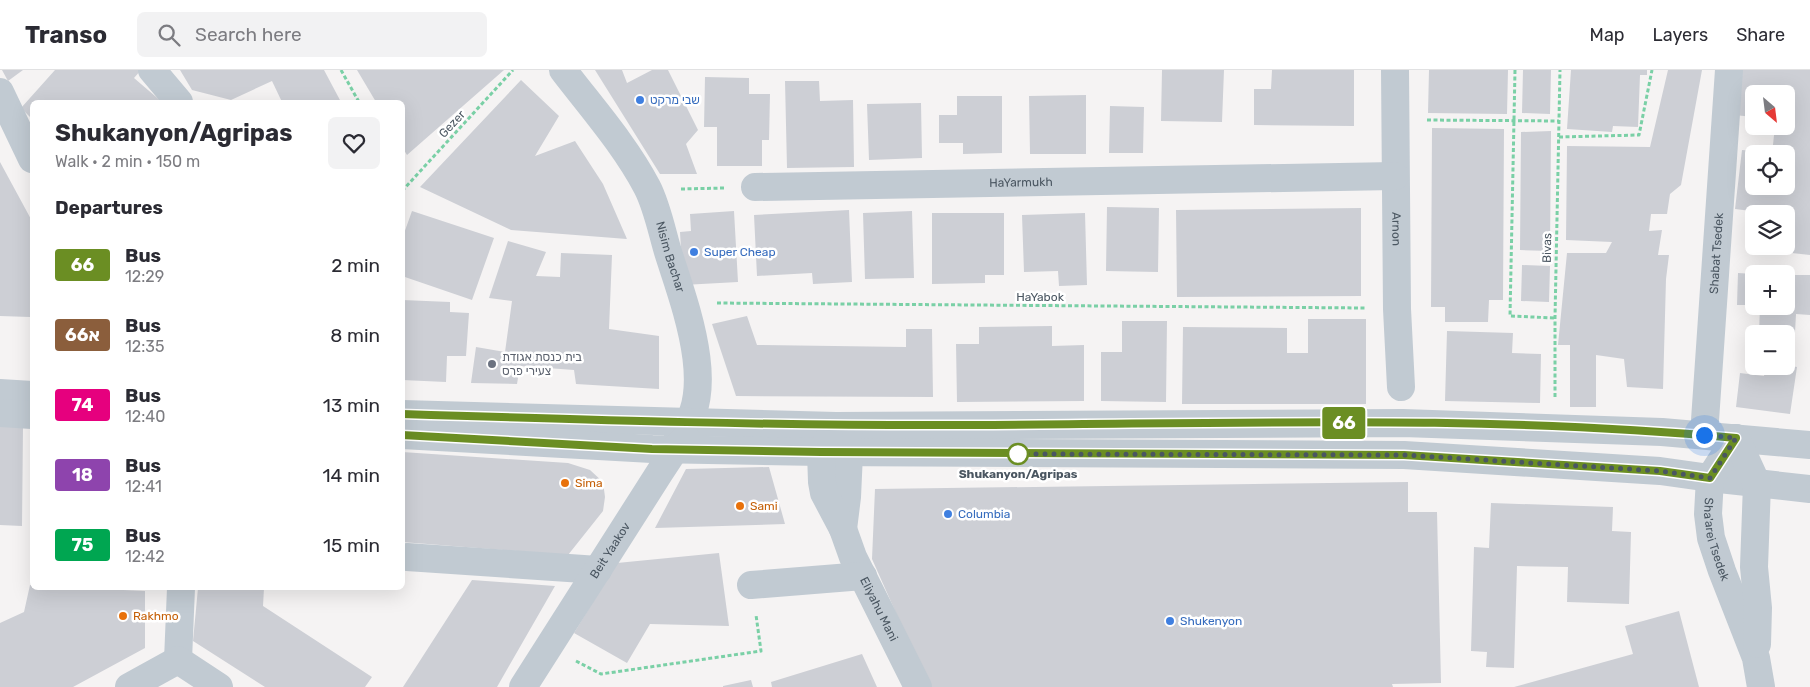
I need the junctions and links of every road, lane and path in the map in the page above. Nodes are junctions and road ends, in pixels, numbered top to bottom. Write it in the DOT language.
graph roads {
  1 [pos="152,70"];
  2 [pos="342,70"];
  3 [pos="513,70"];
  4 [pos="563,70"];
  5 [pos="1394,70"];
  6 [pos="1515,70"];
  7 [pos="1560,70"];
  8 [pos="1652,70"];
  9 [pos="1729,70"];
  10 [pos="0,92"];
  11 [pos="177,100"];
  12 [pos="358,100"];
  13 [pos="1396,120"];
  14 [pos="1513,121"];
  15 [pos="1559,121"];
  16 [pos="1559,137"];
  17 [pos="30,154"];
  18 [pos="1394,176"];
  19 [pos="756,187"];
  20 [pos="405,188"];
  21 [pos="648,190"];
  22 [pos="683,302"];
  23 [pos="1397,309"];
  24 [pos="1554,318"];
  25 [pos="1402,387"];
  26 [pos="0,393"];
  27 [pos="30,395"];
  28 [pos="0,413"];
  29 [pos="405,414"];
  30 [pos="30,415"];
  31 [pos="699,423"];
  32 [pos="836,426"];
  33 [pos="1555,427"];
  34 [pos="405,435"];
  35 [pos="1704,435"];
  36 [pos="1736,438"];
  37 [pos="1810,445"];
  38 [pos="664,449"];
  39 [pos="821,452"];
  40 [pos="849,453"];
  41 [pos="1710,478"];
  42 [pos="1757,484"];
  43 [pos="1810,489"];
  44 [pos="843,530"];
  45 [pos="407,557"];
  46 [pos="598,570"];
  47 [pos="863,576"];
  48 [pos="751,585"];
  49 [pos="181,590"];
  50 [pos="548,648"];
  51 [pos="1756,658"];
  52 [pos="178,660"];
  53 [pos="129,687"];
  54 [pos="219,687"];
  55 [pos="523,687"];
  56 [pos="918,687"];
  57 [pos="1761,687"];
  1 -- 11 [label="street"];
  2 -- 12 [label="path"];
  3 -- 20 [label="path, Gezer"];
  4 -- 21 [label="street, Nisim Bachar"];
  5 -- 13 [label="street, Arnon"];
  6 -- 14 [label="path"];
  7 -- 15 [label="path, Bivas"];
  8 -- 16 [label="path"];
  9 -- 35 [label="street, Shabat Tsedek"];
  10 -- 17 [label="street"];
  13 -- 14 [label="path"];
  13 -- 18 [label="street, Arnon"];
  14 -- 15 [label="path"];
  14 -- 24 [label="path"];
  15 -- 16 [label="path, Bivas"];
  16 -- 24 [label="path, Bivas"];
  18 -- 19 [label="street, HaYarmukh"];
  18 -- 23 [label="street, Arnon"];
  19 -- 21 [label="path"];
  21 -- 22 [label="street, Nisim Bachar"];
  22 -- 23 [label="path, HaYabok"];
  22 -- 31 [label="street, Nisim Bachar"];
  23 -- 25 [label="street, Arnon"];
  24 -- 33 [label="path, Bivas"];
  26 -- 27 [label="street"];
  28 -- 30 [label="street"];
  29 -- 31 [label="street"];
  31 -- 32 [label="street"];
  31 -- 38 [label="street, Beit Yaakov"];
  32 -- 33 [label="street"];
  32 -- 39 [label="street"];
  32 -- 40 [label="street, Eliyahu Mani"];
  33 -- 35 [label="street"];
  34 -- 38 [label="street"];
  35 -- 36 [label="street"];
  36 -- 37 [label="street"];
  36 -- 41 [label="street, Sha'arei Tsedek"];
  36 -- 42 [label="street, Sha'arei Tsedek"];
  38 -- 39 [label="street"];
  38 -- 46 [label="street, Beit Yaakov"];
  39 -- 40 [label="street"];
  39 -- 44 [label="street, Eliyahu Mani"];
  40 -- 41 [label="street"];
  40 -- 44 [label="street, Eliyahu Mani"];
  41 -- 42 [label="street"];
  41 -- 51 [label="street, Sha'arei Tsedek"];
  42 -- 43 [label="street"];
  42 -- 51 [label="street, Sha'arei Tsedek"];
  44 -- 47 [label="street, Eliyahu Mani"];
  45 -- 46 [label="street"];
  46 -- 50 [label="street, Beit Yaakov"];
  47 -- 48 [label="street"];
  47 -- 56 [label="street, Eliyahu Mani"];
  48 -- 50 [label="path"];
  49 -- 52 [label="street"];
  50 -- 55 [label="street, Beit Yaakov"];
  51 -- 57 [label="street, Sha'arei Tsedek"];
  52 -- 53 [label="street"];
  52 -- 54 [label="street"];
}
